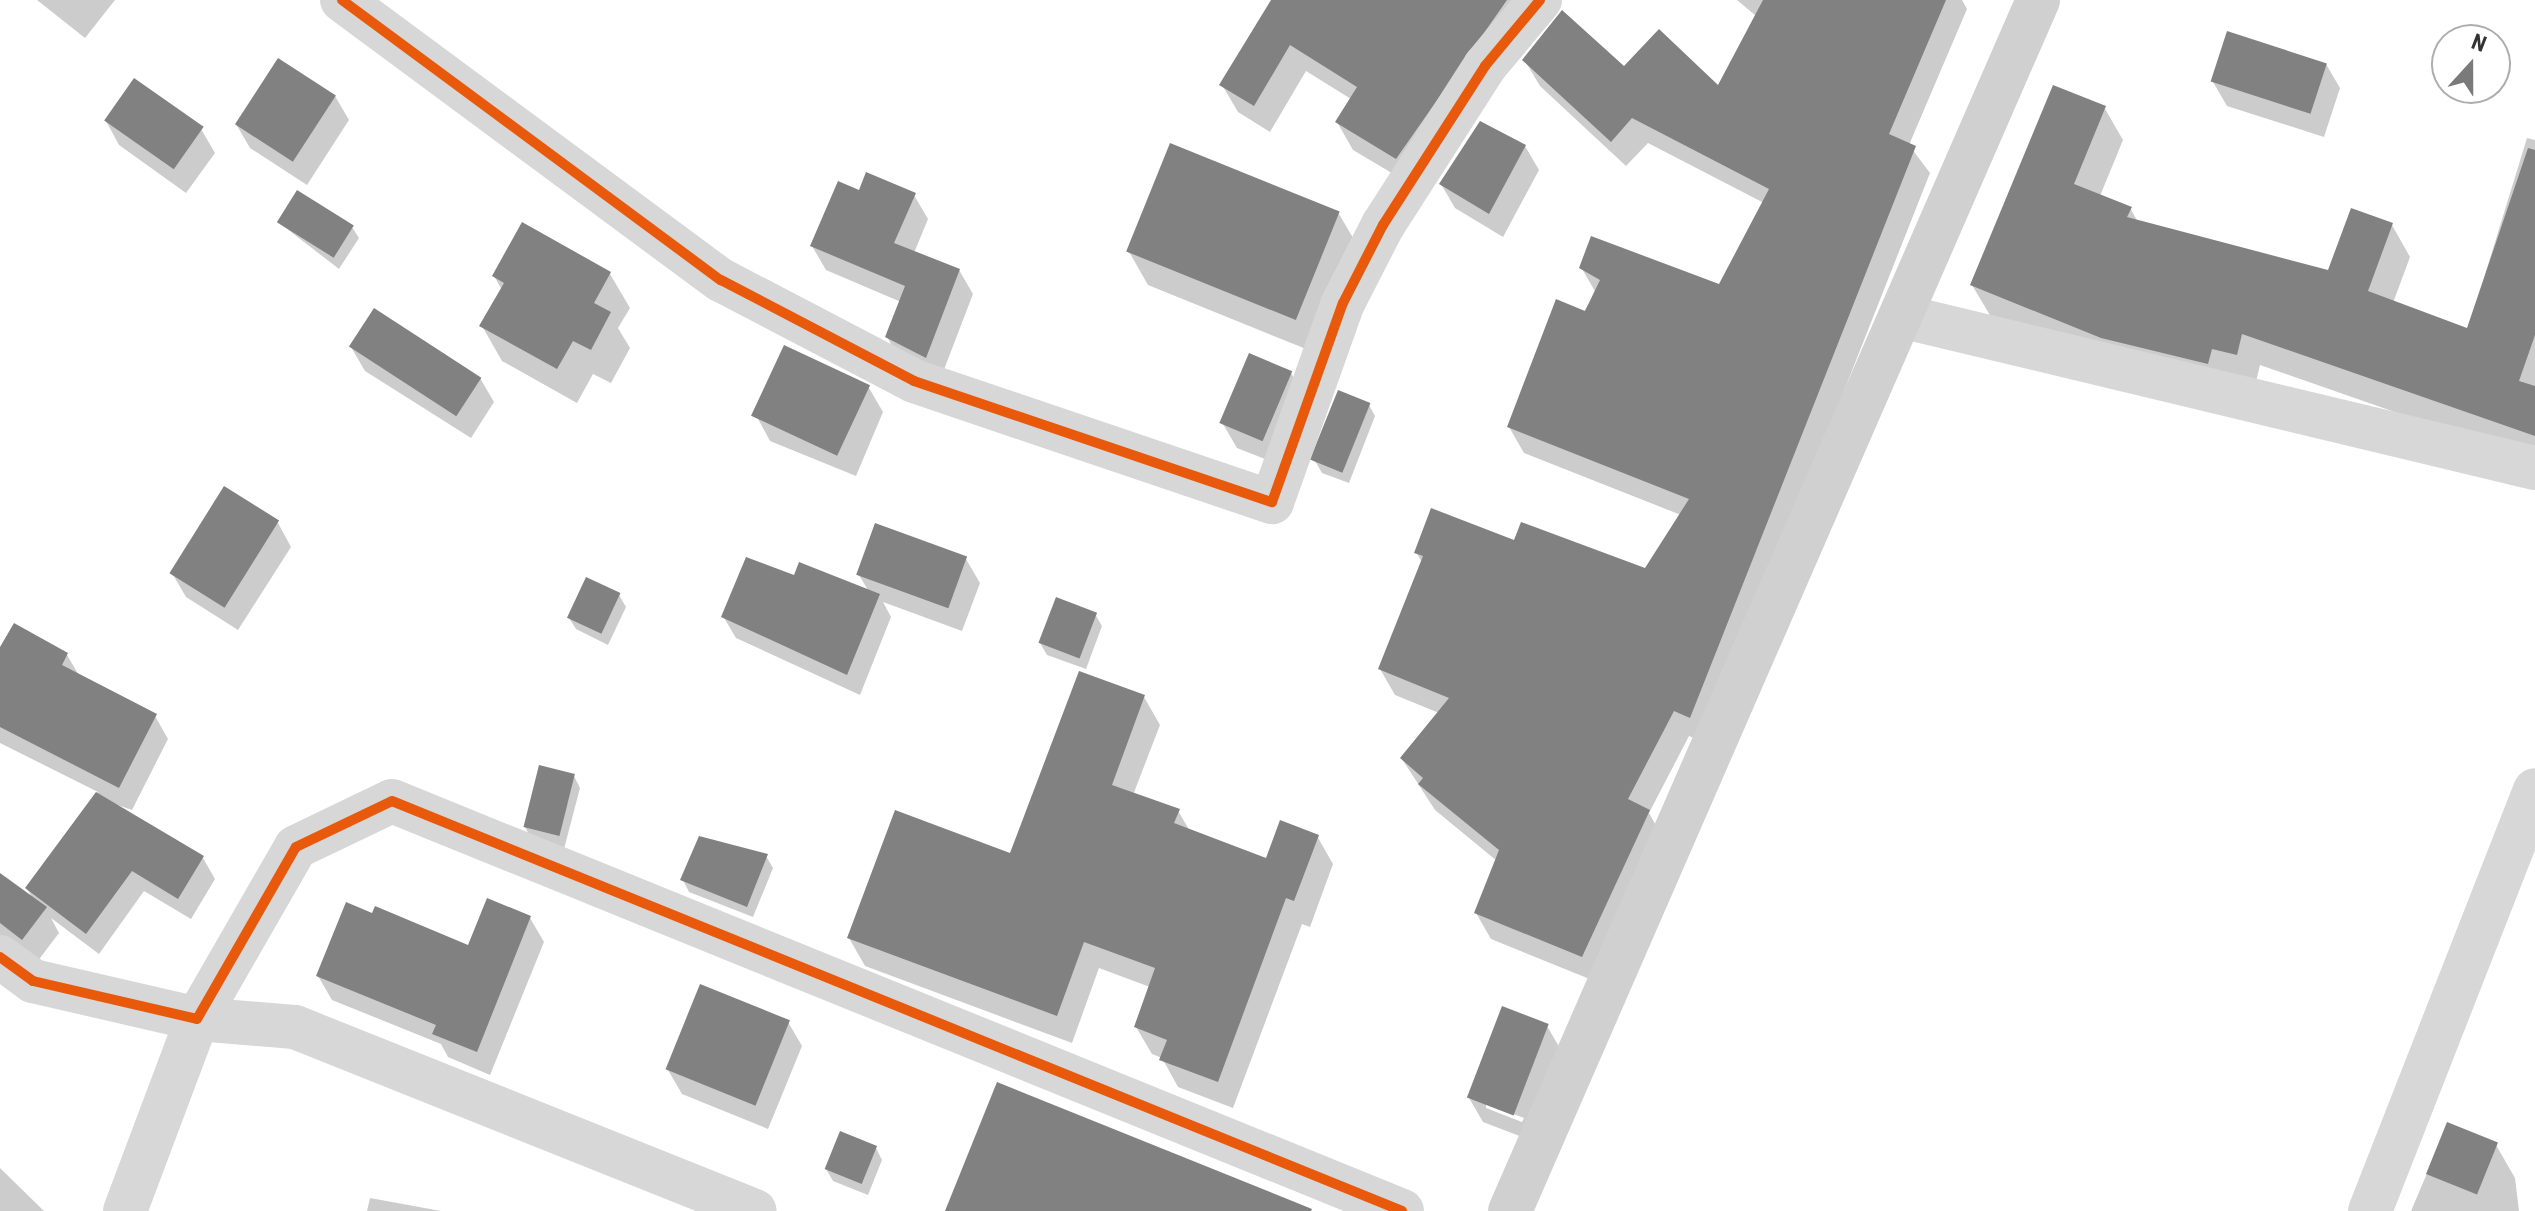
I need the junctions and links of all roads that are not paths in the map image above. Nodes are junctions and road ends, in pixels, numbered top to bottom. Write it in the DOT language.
graph roads {
  1 [pos="342,0"];
  2 [pos="1540,0"];
  3 [pos="2038,0"];
  4 [pos="1901,316"];
  5 [pos="2535,468"];
  6 [pos="2535,790"];
  7 [pos="0,957"];
  8 [pos="197,1019"];
  9 [pos="125,1211"];
  10 [pos="754,1211"];
  11 [pos="1402,1211"];
  12 [pos="1510,1211"];
  13 [pos="2370,1211"];
  1 -- 2 [label="street"];
  3 -- 4 [label="street"];
  4 -- 5 [label="street"];
  4 -- 12 [label="street"];
  6 -- 13 [label="street"];
  7 -- 8 [label="street"];
  8 -- 9 [label="street"];
  8 -- 10 [label="street"];
  8 -- 11 [label="street"];
}
